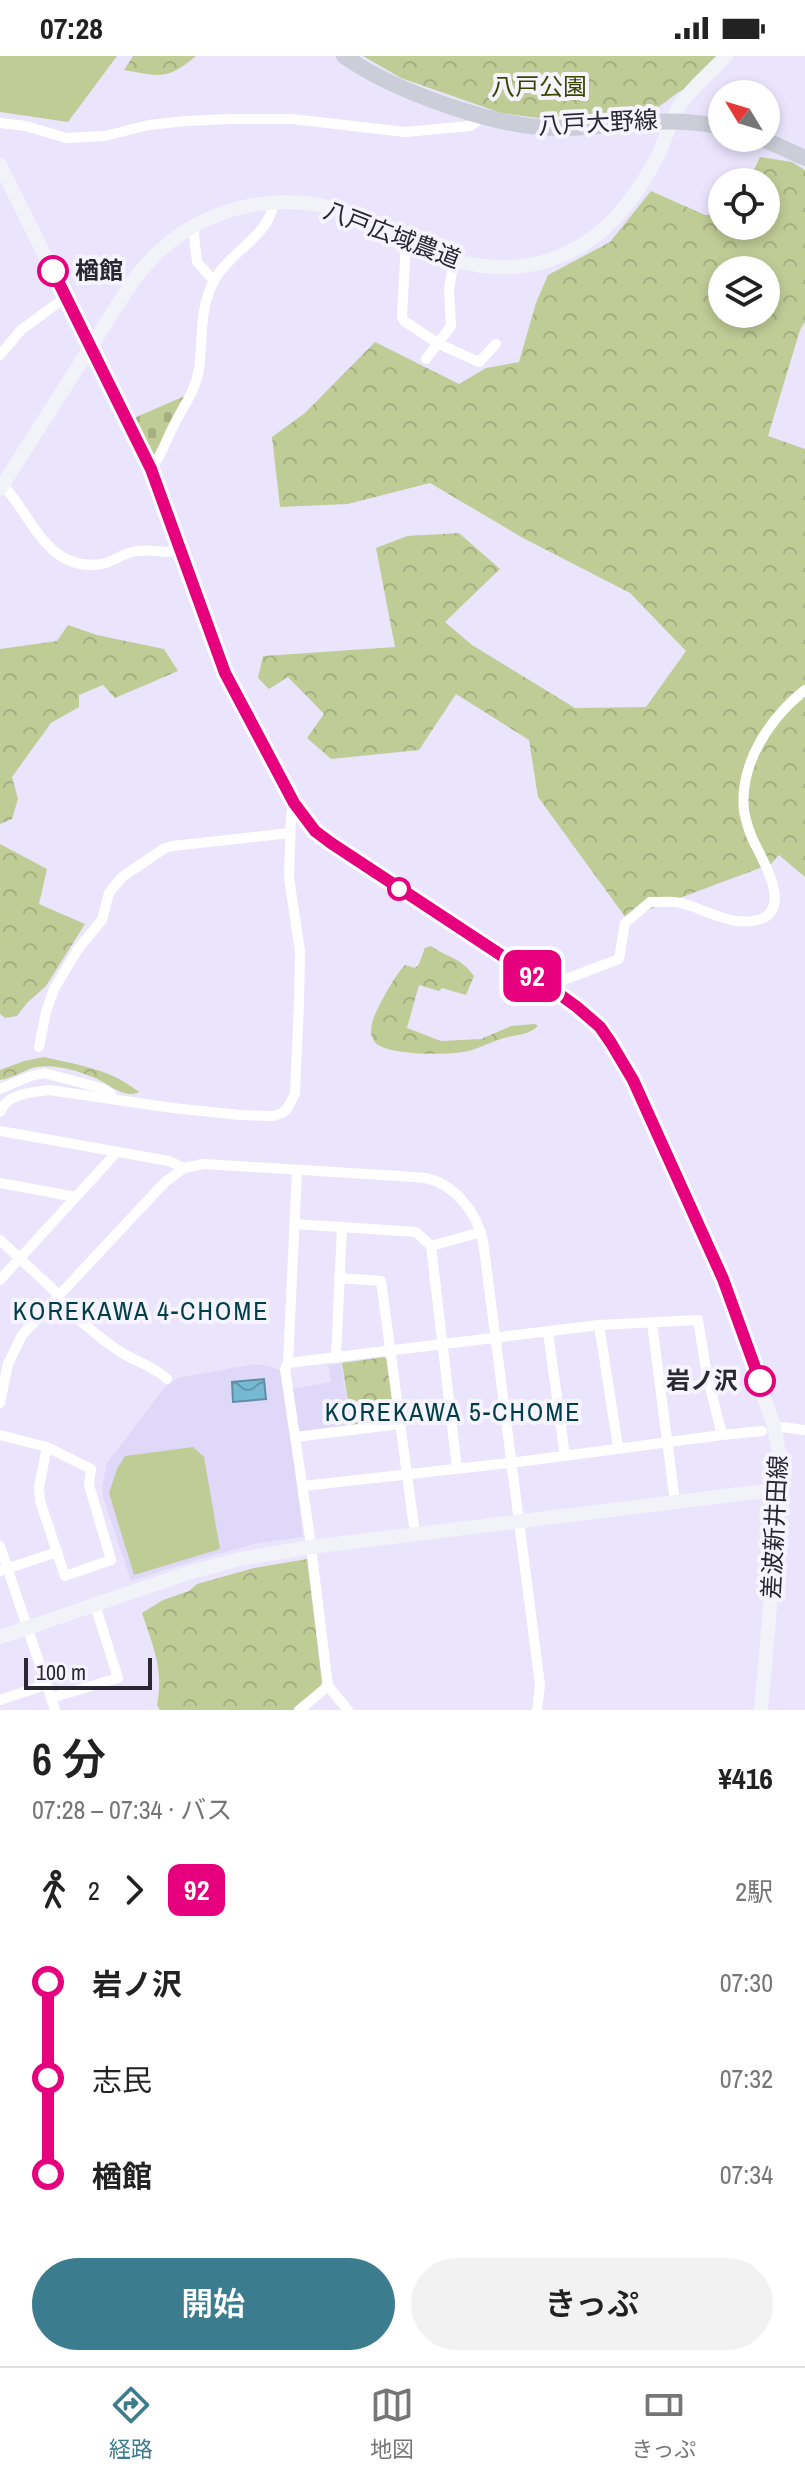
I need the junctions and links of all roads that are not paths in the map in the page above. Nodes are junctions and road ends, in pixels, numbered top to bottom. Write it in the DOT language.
graph roads {
  1 [pos="344,56"];
  2 [pos="726,56"];
  3 [pos="480,115"];
  4 [pos="672,120"];
  5 [pos="0,123"];
  6 [pos="708,125"];
  7 [pos="780,147"];
  8 [pos="805,158"];
  9 [pos="0,165"];
  10 [pos="273,203"];
  11 [pos="193,226"];
  12 [pos="406,241"];
  13 [pos="454,261"];
  14 [pos="214,281"];
  15 [pos="66,297"];
  16 [pos="439,344"];
  17 [pos="496,344"];
  18 [pos="92,347"];
  19 [pos="0,355"];
  20 [pos="426,359"];
  21 [pos="151,469"];
  22 [pos="1,485"];
  23 [pos="181,551"];
  24 [pos="805,690"];
  25 [pos="294,803"];
  26 [pos="290,833"];
  27 [pos="548,986"];
  28 [pos="39,1047"];
  29 [pos="0,1089"];
  30 [pos="113,1099"];
  31 [pos="0,1112"];
  32 [pos="0,1131"];
  33 [pos="116,1153"];
  34 [pos="184,1168"];
  35 [pos="297,1171"];
  36 [pos="0,1183"];
  37 [pos="76,1197"];
  38 [pos="295,1224"];
  39 [pos="342,1227"];
  40 [pos="481,1232"];
  41 [pos="0,1240"];
  42 [pos="431,1246"];
  43 [pos="20,1257"];
  44 [pos="339,1278"];
  45 [pos="0,1280"];
  46 [pos="58,1297"];
  47 [pos="652,1323"];
  48 [pos="599,1325"];
  49 [pos="548,1332"];
  50 [pos="495,1338"];
  51 [pos="443,1344"];
  52 [pos="391,1351"];
  53 [pos="336,1358"];
  54 [pos="288,1363"];
  55 [pos="167,1379"];
  56 [pos="1,1396"];
  57 [pos="399,1424"];
  58 [pos="768,1428"];
  59 [pos="805,1430"];
  60 [pos="0,1435"];
  61 [pos="722,1435"];
  62 [pos="295,1437"];
  63 [pos="667,1443"];
  64 [pos="47,1447"];
  65 [pos="618,1447"];
  66 [pos="565,1456"];
  67 [pos="512,1462"];
  68 [pos="457,1468"];
  69 [pos="407,1474"];
  70 [pos="303,1486"];
  71 [pos="781,1489"];
  72 [pos="675,1502"];
  73 [pos="519,1522"];
  74 [pos="415,1534"];
  75 [pos="0,1546"];
  76 [pos="311,1547"];
  77 [pos="57,1552"];
  78 [pos="4,1570"];
  79 [pos="95,1605"];
  80 [pos="27,1627"];
  81 [pos="0,1637"];
  82 [pos="45,1685"];
  83 [pos="328,1686"];
  84 [pos="51,1698"];
  85 [pos="0,1700"];
  86 [pos="55,1710"];
  87 [pos="299,1710"];
  88 [pos="348,1710"];
  89 [pos="537,1710"];
  90 [pos="761,1710"];
  1 -- 3 [label="main road, 八戸大野線"];
  2 -- 4 [label="main road, 八戸広域農道"];
  3 -- 4 [label="main road, 八戸大野線"];
  3 -- 5 [label="street"];
  4 -- 6 [label="main road, 八戸大野線"];
  4 -- 13 [label="main road, 八戸広域農道"];
  7 -- 8 [label="main road"];
  9 -- 15 [label="main road, 差波新井田線"];
  10 -- 11 [label="main road, 八戸広域農道"];
  10 -- 12 [label="main road, 八戸広域農道"];
  10 -- 14 [label="street"];
  11 -- 14 [label="street"];
  11 -- 18 [label="main road, 八戸広域農道"];
  12 -- 13 [label="main road, 八戸広域農道"];
  12 -- 16 [label="street"];
  13 -- 16 [label="street"];
  14 -- 21 [label="street"];
  15 -- 18 [label="main road, 差波新井田線"];
  15 -- 19 [label="street"];
  16 -- 17 [label="street"];
  16 -- 20 [label="street"];
  18 -- 21 [label="main road, 差波新井田線"];
  18 -- 22 [label="main road, 八戸広域農道"];
  21 -- 23 [label="main road, 差波新井田線"];
  22 -- 23 [label="street"];
  23 -- 25 [label="main road, 差波新井田線"];
  24 -- 27 [label="street"];
  25 -- 26 [label="street"];
  25 -- 27 [label="main road, 差波新井田線"];
  26 -- 28 [label="street"];
  26 -- 30 [label="street"];
  27 -- 58 [label="main road, 差波新井田線"];
  29 -- 30 [label="street"];
  30 -- 31 [label="street"];
  32 -- 33 [label="street"];
  33 -- 34 [label="street"];
  33 -- 37 [label="street"];
  34 -- 35 [label="street"];
  34 -- 46 [label="street"];
  35 -- 38 [label="street"];
  35 -- 40 [label="street"];
  36 -- 37 [label="street"];
  37 -- 43 [label="street"];
  38 -- 39 [label="street"];
  38 -- 54 [label="street"];
  39 -- 42 [label="street"];
  39 -- 44 [label="street"];
  40 -- 42 [label="street"];
  40 -- 50 [label="street"];
  41 -- 43 [label="street"];
  42 -- 51 [label="street"];
  43 -- 45 [label="street"];
  43 -- 46 [label="street"];
  44 -- 52 [label="street"];
  44 -- 53 [label="street"];
  46 -- 55 [label="street"];
  46 -- 56 [label="street"];
  47 -- 48 [label="street"];
  47 -- 61 [label="street"];
  47 -- 63 [label="street"];
  48 -- 49 [label="street"];
  48 -- 65 [label="street"];
  49 -- 50 [label="street"];
  49 -- 66 [label="street"];
  50 -- 51 [label="street"];
  50 -- 67 [label="street"];
  51 -- 52 [label="street"];
  51 -- 68 [label="street"];
  52 -- 53 [label="street"];
  52 -- 57 [label="street"];
  53 -- 54 [label="street"];
  54 -- 62 [label="street"];
  57 -- 62 [label="street"];
  57 -- 69 [label="street"];
  58 -- 59 [label="street"];
  58 -- 61 [label="street"];
  58 -- 71 [label="main road, 差波新井田線"];
  60 -- 64 [label="street"];
  61 -- 63 [label="street"];
  62 -- 70 [label="street"];
  63 -- 65 [label="street"];
  63 -- 72 [label="street"];
  64 -- 77 [label="street"];
  64 -- 77 [label="street"];
  65 -- 66 [label="street"];
  66 -- 67 [label="street"];
  67 -- 68 [label="street"];
  67 -- 73 [label="street"];
  68 -- 69 [label="street"];
  69 -- 70 [label="street"];
  69 -- 74 [label="street"];
  70 -- 76 [label="street"];
  71 -- 72 [label="main road"];
  71 -- 90 [label="main road, 差波新井田線"];
  72 -- 73 [label="main road"];
  73 -- 74 [label="main road"];
  73 -- 89 [label="street"];
  74 -- 76 [label="main road"];
  75 -- 78 [label="street"];
  76 -- 79 [label="main road"];
  76 -- 83 [label="street"];
  77 -- 78 [label="street"];
  78 -- 80 [label="street"];
  79 -- 80 [label="main road"];
  79 -- 84 [label="street"];
  80 -- 81 [label="main road"];
  80 -- 82 [label="street"];
  82 -- 84 [label="street"];
  82 -- 85 [label="street"];
  83 -- 87 [label="street"];
  83 -- 88 [label="street"];
  84 -- 86 [label="street"];
}
